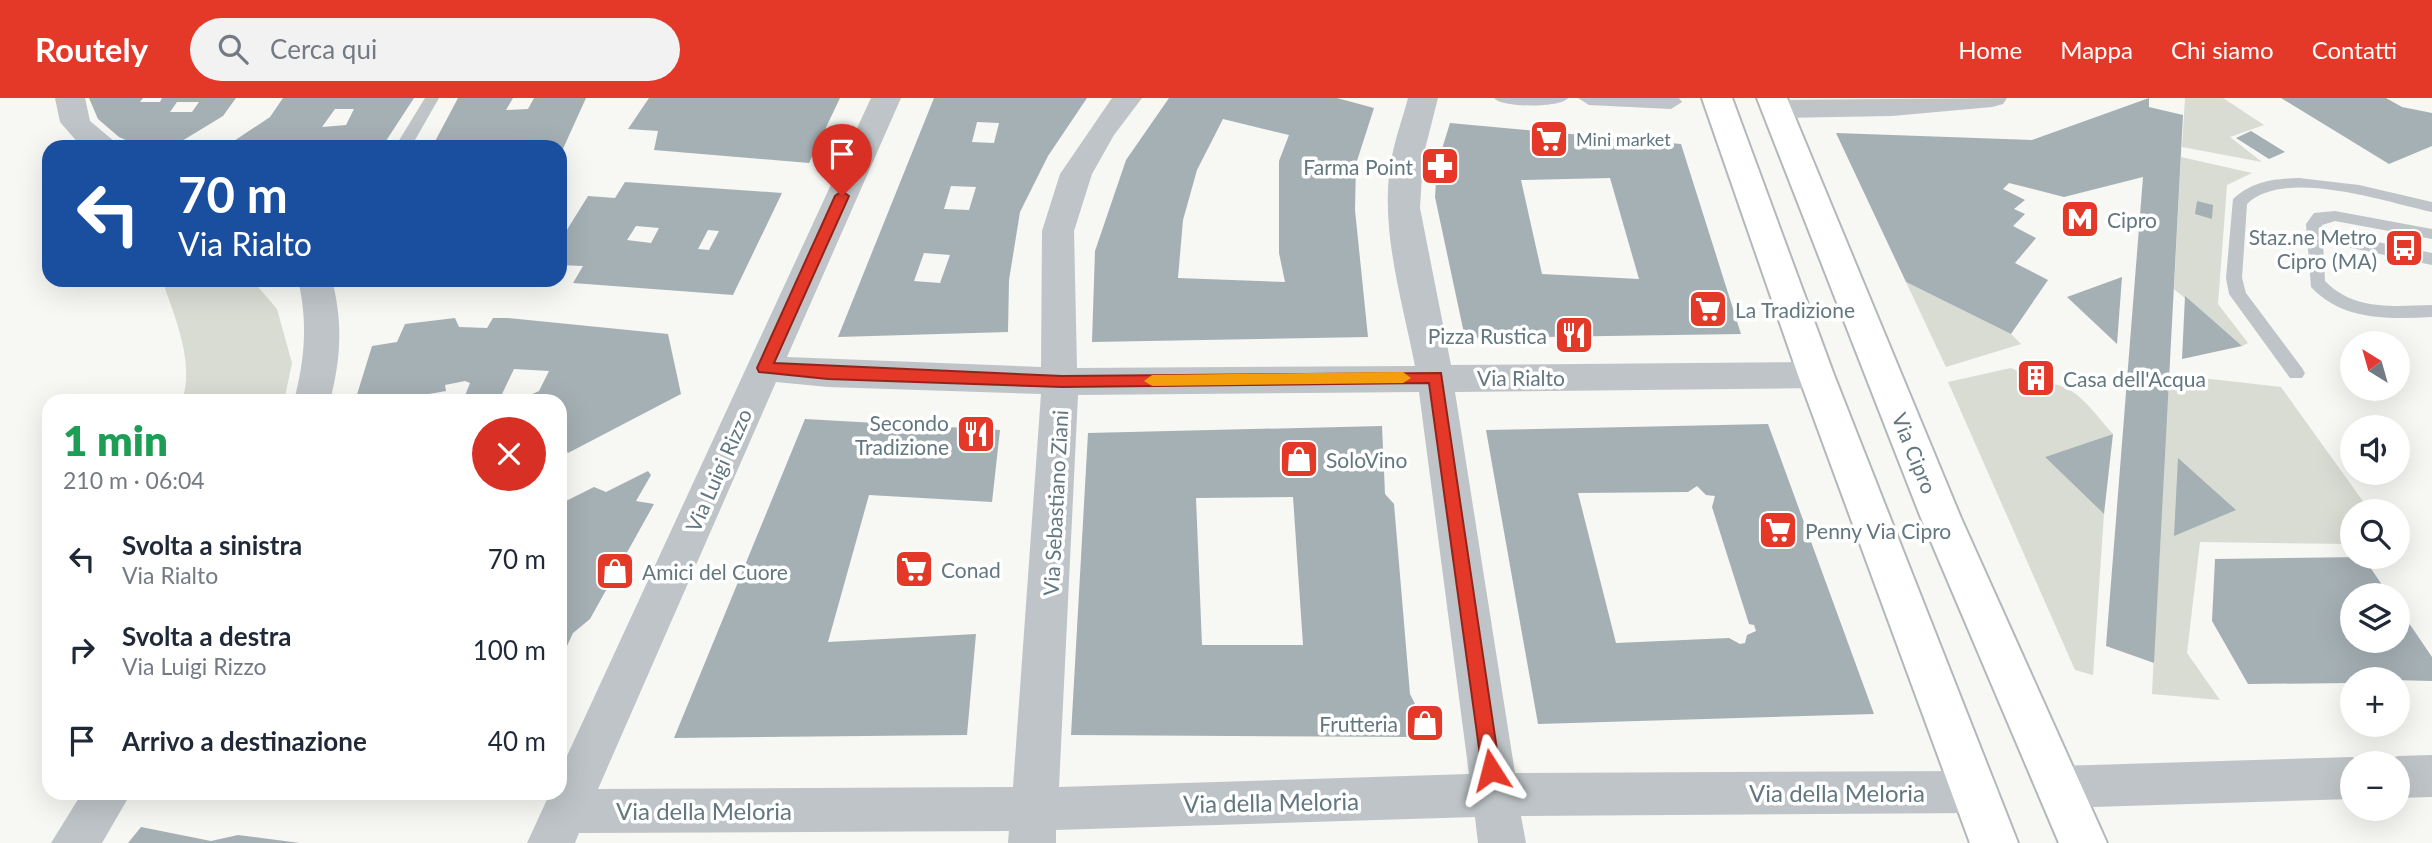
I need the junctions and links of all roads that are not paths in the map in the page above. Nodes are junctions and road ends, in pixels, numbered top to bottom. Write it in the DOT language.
graph roads {
  1 [pos="70,98"];
  2 [pos="432,98"];
  3 [pos="886,98"];
  4 [pos="1127,98"];
  5 [pos="1423,98"];
  6 [pos="1505,98"];
  7 [pos="1557,98"];
  8 [pos="1589,98"];
  9 [pos="1717,98"];
  10 [pos="1992,98"];
  11 [pos="1671,102"];
  12 [pos="1774,103"];
  13 [pos="95,140"];
  14 [pos="407,140"];
  15 [pos="2432,207"];
  16 [pos="2432,234"];
  17 [pos="2315,235"];
  18 [pos="2432,259"];
  19 [pos="317,287"];
  20 [pos="2432,311"];
  21 [pos="764,368"];
  22 [pos="2296,373"];
  23 [pos="1816,375"];
  24 [pos="1435,377"];
  25 [pos="1062,382"];
  26 [pos="314,394"];
  27 [pos="2432,776"];
  28 [pos="2410,777"];
  29 [pos="2340,778"];
  30 [pos="2059,787"];
  31 [pos="1976,792"];
  32 [pos="1495,795"];
  33 [pos="103,800"];
  34 [pos="1034,826"];
  35 [pos="558,827"];
  36 [pos="75,843"];
  37 [pos="1502,843"];
  38 [pos="1994,843"];
  39 [pos="2083,843"];
  1 -- 13 [label="street"];
  2 -- 14 [label="lane"];
  3 -- 21 [label="street, Via Luigi Rizzo"];
  4 -- 25 [label="street, Via Sebastiano Ziani"];
  5 -- 24 [label="street"];
  6 -- 7 [label="street"];
  8 -- 11 [label="street"];
  9 -- 23 [label="main road"];
  10 -- 12 [label="street"];
  12 -- 30 [label="main road, Via Cipro"];
  15 -- 22 [label="lane"];
  16 -- 17 [label="lane"];
  17 -- 18 [label="lane"];
  17 -- 20 [label="lane"];
  19 -- 26 [label="street"];
  21 -- 25 [label="street, Via Rialto"];
  21 -- 35 [label="street, Via Luigi Rizzo"];
  23 -- 24 [label="street, Via Rialto"];
  23 -- 31 [label="main road"];
  24 -- 25 [label="street, Via Rialto"];
  24 -- 32 [label="street"];
  25 -- 34 [label="street, Via Sebastiano Ziani"];
  27 -- 28 [label="street"];
  29 -- 30 [label="street"];
  30 -- 39 [label="main road, Via Cipro"];
  31 -- 32 [label="street, Via della Meloria"];
  31 -- 38 [label="main road"];
  32 -- 34 [label="street, Via della Meloria"];
  32 -- 37 [label="street"];
  33 -- 36 [label="street"];
  34 -- 35 [label="street, Via della Meloria"];
}
